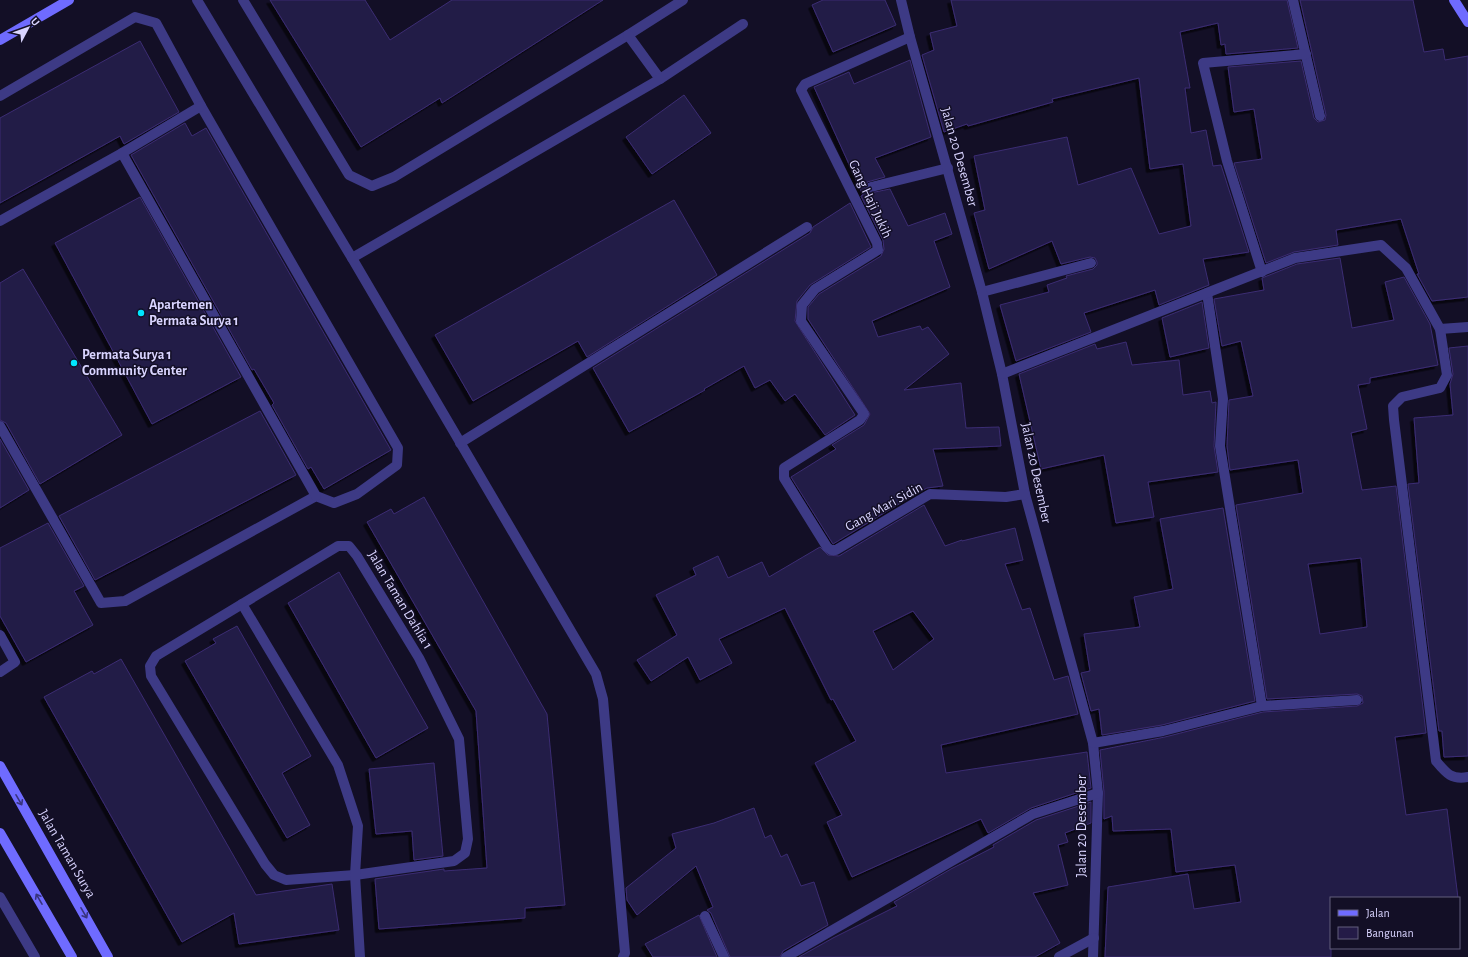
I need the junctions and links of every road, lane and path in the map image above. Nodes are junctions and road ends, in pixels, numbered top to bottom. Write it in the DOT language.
graph roads {
  1 [pos="68,0"];
  2 [pos="197,0"];
  3 [pos="243,0"];
  4 [pos="683,0"];
  5 [pos="902,0"];
  6 [pos="1293,0"];
  7 [pos="1454,0"];
  8 [pos="1468,22"];
  9 [pos="743,24"];
  10 [pos="628,35"];
  11 [pos="910,37"];
  12 [pos="0,40"];
  13 [pos="1306,54"];
  14 [pos="660,79"];
  15 [pos="0,96"];
  16 [pos="201,106"];
  17 [pos="1320,116"];
  18 [pos="122,153"];
  19 [pos="948,168"];
  20 [pos="871,187"];
  21 [pos="0,221"];
  22 [pos="807,227"];
  23 [pos="352,258"];
  24 [pos="1091,263"];
  25 [pos="1262,272"];
  26 [pos="982,292"];
  27 [pos="1207,293"];
  28 [pos="1468,327"];
  29 [pos="1440,329"];
  30 [pos="1002,374"];
  31 [pos="0,426"];
  32 [pos="460,443"];
  33 [pos="1024,494"];
  34 [pos="316,496"];
  35 [pos="831,550"];
  36 [pos="242,604"];
  37 [pos="0,635"];
  38 [pos="0,672"];
  39 [pos="1357,700"];
  40 [pos="1262,706"];
  41 [pos="1093,743"];
  42 [pos="0,766"];
  43 [pos="1468,777"];
  44 [pos="1098,793"];
  45 [pos="0,833"];
  46 [pos="355,875"];
  47 [pos="0,897"];
  48 [pos="705,916"];
  49 [pos="1094,938"];
  50 [pos="35,957"];
  51 [pos="72,957"];
  52 [pos="108,957"];
  53 [pos="360,957"];
  54 [pos="623,957"];
  55 [pos="724,957"];
  56 [pos="786,957"];
  57 [pos="1059,957"];
  58 [pos="1093,957"];
  1 -- 12 [label="street"];
  2 -- 23 [label="street"];
  3 -- 10 [label="street"];
  4 -- 10 [label="street"];
  5 -- 11 [label="street, Jalan 20 Desember"];
  6 -- 13 [label="street"];
  7 -- 8 [label="street"];
  9 -- 14 [label="street"];
  10 -- 14 [label="street"];
  11 -- 19 [label="street, Jalan 20 Desember"];
  11 -- 35 [label="street, Gang Haji Jukih"];
  13 -- 17 [label="street"];
  13 -- 25 [label="street"];
  14 -- 23 [label="street"];
  15 -- 16 [label="street"];
  16 -- 18 [label="street"];
  16 -- 34 [label="street"];
  18 -- 21 [label="street"];
  18 -- 34 [label="street"];
  19 -- 20 [label="street"];
  19 -- 26 [label="street, Jalan 20 Desember"];
  22 -- 32 [label="street"];
  23 -- 32 [label="street"];
  24 -- 26 [label="street"];
  25 -- 27 [label="street"];
  25 -- 29 [label="street"];
  26 -- 30 [label="street, Jalan 20 Desember"];
  27 -- 30 [label="street"];
  27 -- 40 [label="street"];
  28 -- 29 [label="street"];
  29 -- 43 [label="street"];
  30 -- 33 [label="street, Jalan 20 Desember"];
  31 -- 34 [label="street"];
  32 -- 54 [label="street"];
  33 -- 35 [label="street, Gang Mari Sidin"];
  33 -- 41 [label="street, Jalan 20 Desember"];
  36 -- 46 [label="street"];
  36 -- 46 [label="street"];
  36 -- 46 [label="street, Jalan Taman Dahlia 1"];
  37 -- 38 [label="street"];
  39 -- 40 [label="street"];
  40 -- 41 [label="street"];
  41 -- 44 [label="street, Jalan 20 Desember"];
  42 -- 52 [label="street, Jalan Taman Surya, one-way"];
  44 -- 49 [label="street, Jalan 20 Desember"];
  44 -- 56 [label="street"];
  51 -- 45 [label="street, one-way"];
  46 -- 53 [label="street"];
  47 -- 50 [label="street"];
  48 -- 55 [label="street"];
  49 -- 57 [label="street"];
  49 -- 58 [label="street, Jalan 20 Desember"];
}
